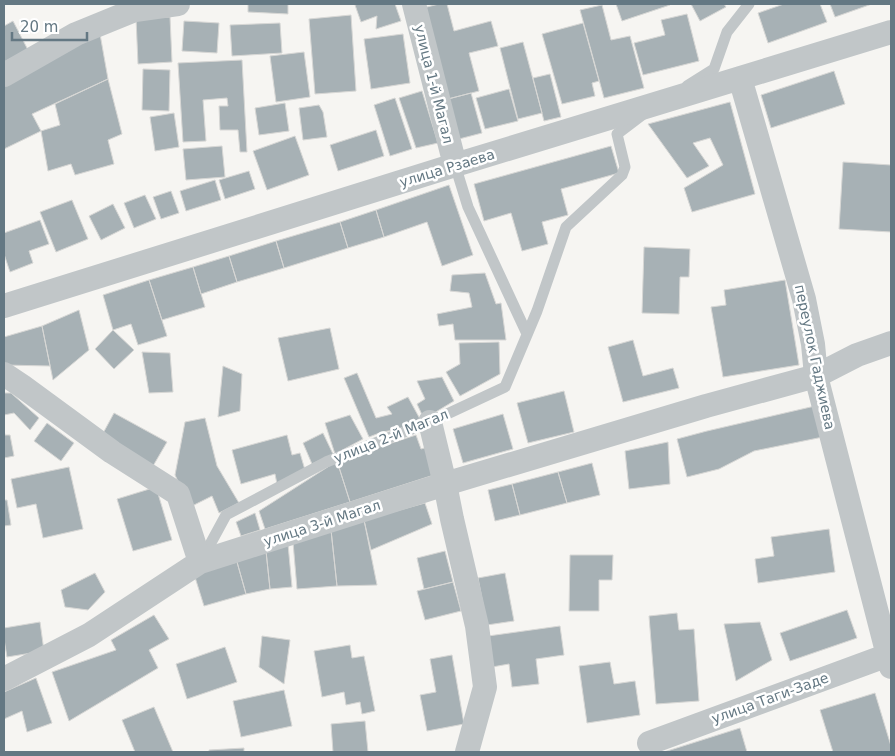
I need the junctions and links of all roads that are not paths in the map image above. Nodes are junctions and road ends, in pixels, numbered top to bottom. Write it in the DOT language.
graph roads {
  1 [pos="178,4"];
  2 [pos="414,4"];
  3 [pos="749,4"];
  4 [pos="891,32"];
  5 [pos="4,75"];
  6 [pos="740,78"];
  7 [pos="659,103"];
  8 [pos="455,165"];
  9 [pos="4,306"];
  10 [pos="527,334"];
  11 [pos="891,343"];
  12 [pos="4,374"];
  13 [pos="816,376"];
  14 [pos="430,422"];
  15 [pos="445,484"];
  16 [pos="200,562"];
  17 [pos="890,659"];
  18 [pos="4,679"];
  19 [pos="650,742"];
  20 [pos="467,752"];
  1 -- 5 [label="street"];
  2 -- 8 [label="street, улица 1-й Магал"];
  3 -- 7 [label="lane"];
  4 -- 6 [label="street, улица Рзаева"];
  6 -- 7 [label="street, улица Рзаева"];
  6 -- 13 [label="street, переулок Гаджиева"];
  7 -- 8 [label="street, улица Рзаева"];
  7 -- 10 [label="lane, улица 2-й Магал"];
  8 -- 9 [label="street, улица Рзаева"];
  8 -- 10 [label="lane"];
  10 -- 14 [label="lane, улица 2-й Магал"];
  11 -- 13 [label="street"];
  12 -- 16 [label="street"];
  13 -- 15 [label="street"];
  13 -- 17 [label="street, переулок Гаджиева"];
  14 -- 15 [label="street"];
  14 -- 16 [label="lane, улица 2-й Магал"];
  15 -- 16 [label="street, улица 3-й Магал"];
  15 -- 20 [label="street"];
  16 -- 18 [label="street, улица 2-й Магал"];
  17 -- 19 [label="street, улица Таги-Заде"];
}
